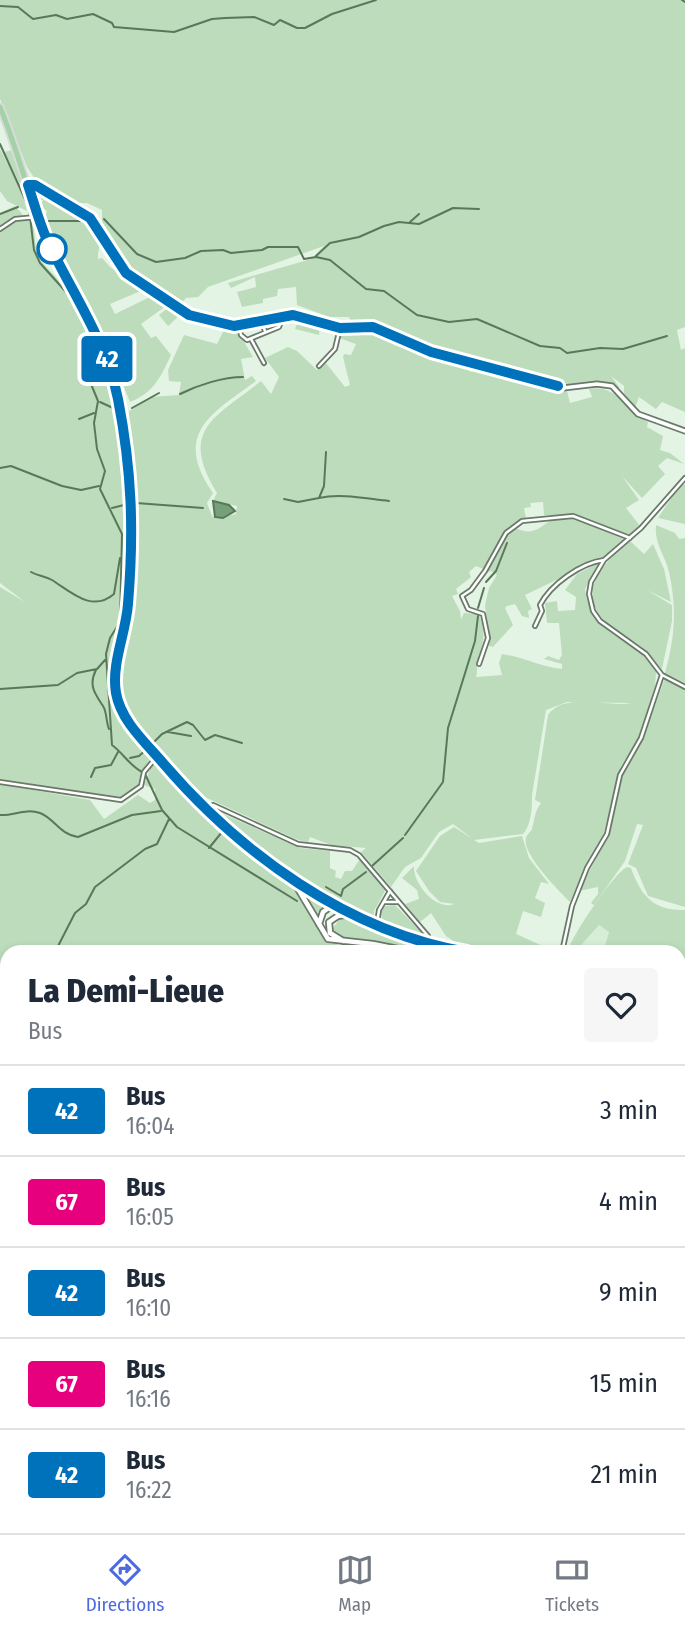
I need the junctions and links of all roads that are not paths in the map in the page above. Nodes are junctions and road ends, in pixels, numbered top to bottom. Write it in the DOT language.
graph roads {
  1 [pos="0,107"];
  2 [pos="28,185"];
  3 [pos="33,217"];
  4 [pos="0,229"];
  5 [pos="283,316"];
  6 [pos="262,323"];
  7 [pos="239,326"];
  8 [pos="340,328"];
  9 [pos="265,331"];
  10 [pos="251,339"];
  11 [pos="264,363"];
  12 [pos="319,366"];
  13 [pos="685,431"];
  14 [pos="685,478"];
  15 [pos="630,538"];
  16 [pos="604,560"];
  17 [pos="535,626"];
  18 [pos="479,664"];
  19 [pos="662,675"];
  20 [pos="685,687"];
  21 [pos="153,752"];
  22 [pos="154,760"];
  23 [pos="171,773"];
  24 [pos="0,782"];
  25 [pos="213,805"];
  26 [pos="288,876"];
  27 [pos="390,891"];
  28 [pos="385,902"];
  29 [pos="400,902"];
  30 [pos="334,904"];
  31 [pos="353,914"];
  32 [pos="330,922"];
  33 [pos="319,926"];
  34 [pos="376,926"];
  35 [pos="428,936"];
  36 [pos="347,942"];
  37 [pos="378,945"];
  38 [pos="433,945"];
  39 [pos="564,945"];
  1 -- 2 [label="main road"];
  2 -- 3 [label="main road"];
  2 -- 7 [label="street"];
  3 -- 4 [label="street"];
  3 -- 21 [label="main road"];
  5 -- 6 [label="street"];
  5 -- 8 [label="street"];
  5 -- 9 [label="street"];
  6 -- 7 [label="street"];
  6 -- 9 [label="street"];
  7 -- 10 [label="street"];
  8 -- 12 [label="street"];
  8 -- 13 [label="street"];
  9 -- 10 [label="street"];
  10 -- 11 [label="street"];
  14 -- 15 [label="street"];
  15 -- 16 [label="street"];
  15 -- 18 [label="street"];
  16 -- 17 [label="street"];
  16 -- 19 [label="street"];
  19 -- 20 [label="street"];
  19 -- 39 [label="street"];
  21 -- 22 [label="street"];
  21 -- 23 [label="main road"];
  22 -- 23 [label="street"];
  22 -- 24 [label="street"];
  23 -- 26 [label="main road"];
  25 -- 27 [label="street"];
  26 -- 30 [label="main road"];
  26 -- 33 [label="main road"];
  27 -- 28 [label="street"];
  27 -- 29 [label="street"];
  28 -- 29 [label="street"];
  28 -- 34 [label="street"];
  29 -- 35 [label="street"];
  30 -- 31 [label="main road"];
  30 -- 32 [label="main road"];
  30 -- 33 [label="main road"];
  31 -- 32 [label="main road"];
  31 -- 34 [label="main road"];
  32 -- 36 [label="main road"];
  33 -- 36 [label="main road"];
  34 -- 38 [label="main road"];
  36 -- 37 [label="main road"];
}
